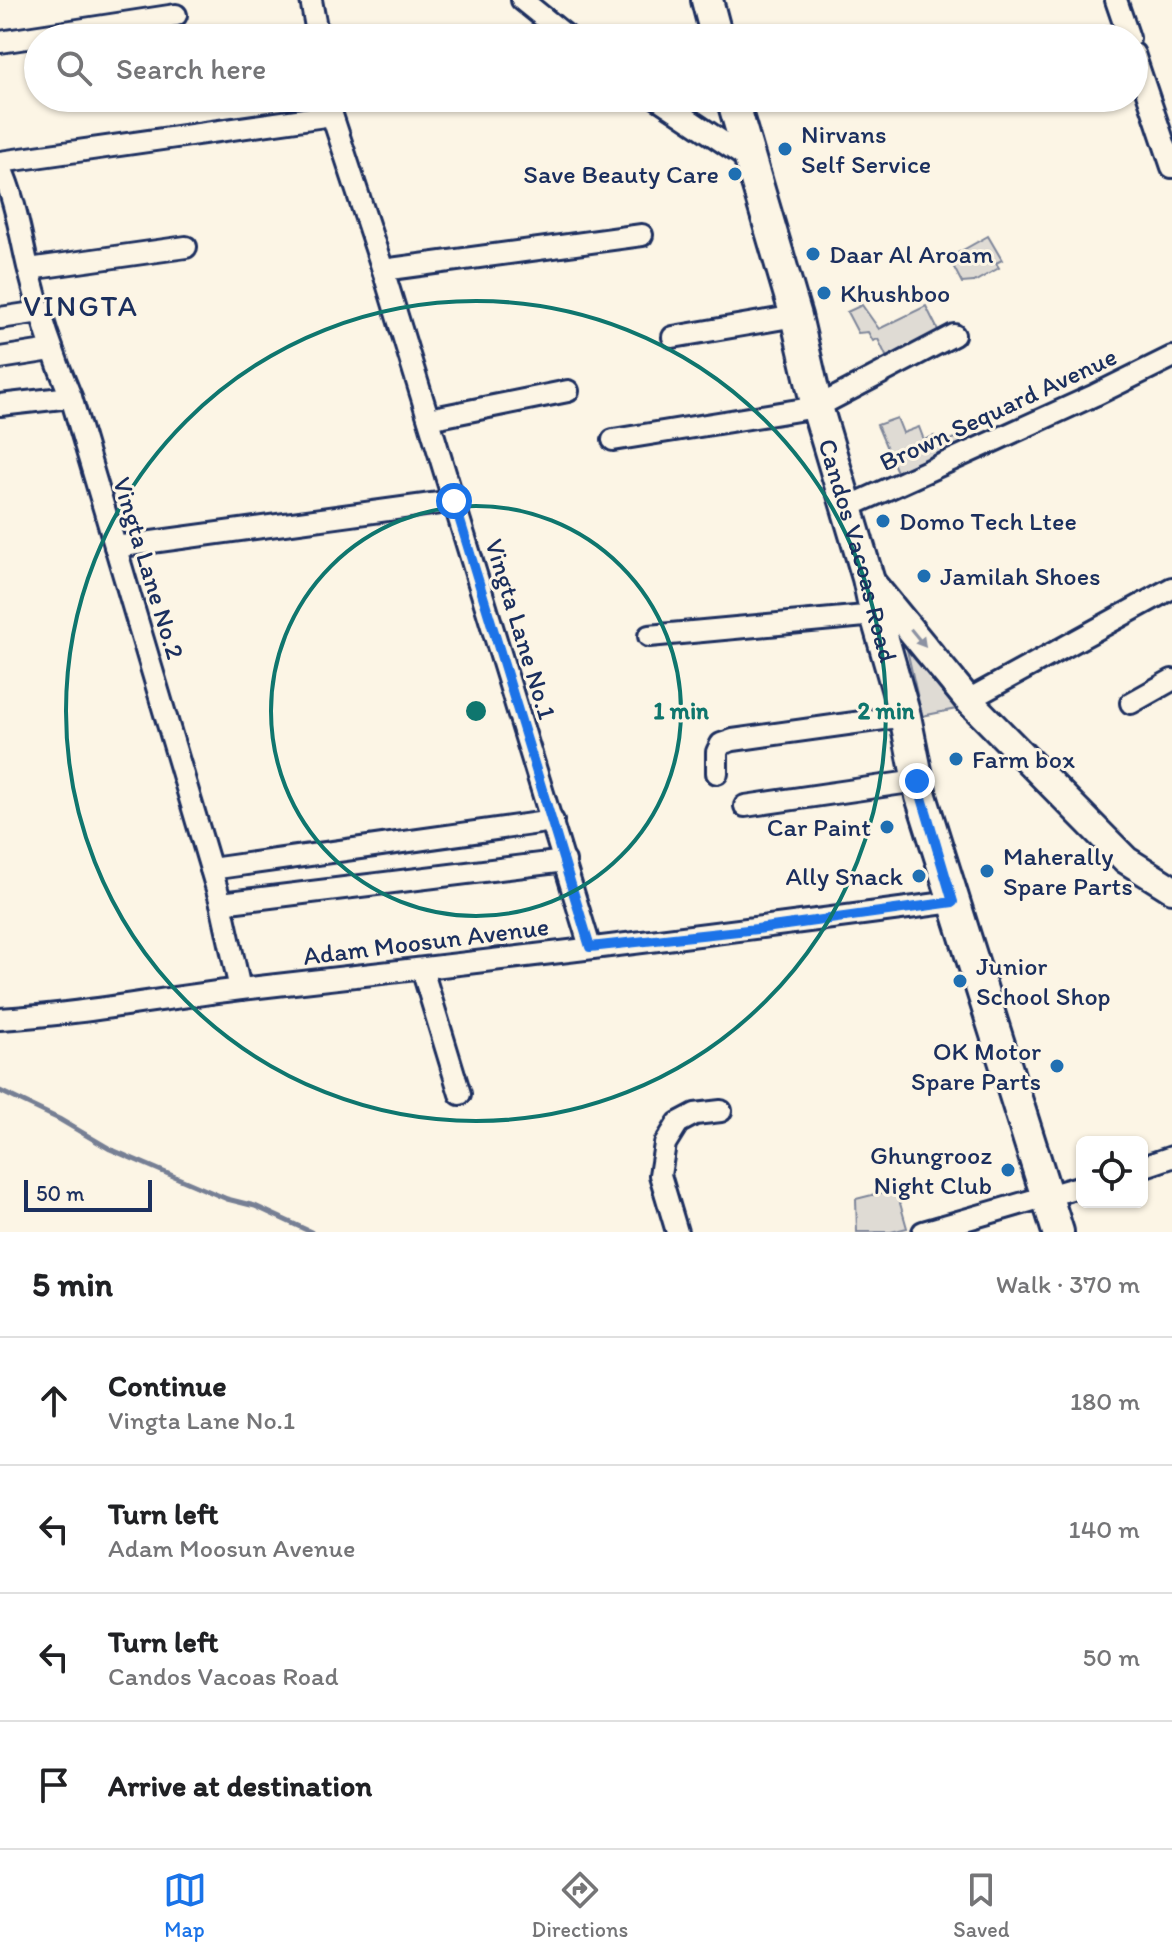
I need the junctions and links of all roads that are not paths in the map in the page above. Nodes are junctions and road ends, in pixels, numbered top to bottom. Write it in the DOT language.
graph roads {
  1 [pos="311,0"];
  2 [pos="522,0"];
  3 [pos="707,0"];
  4 [pos="1116,0"];
  5 [pos="176,15"];
  6 [pos="117,24"];
  7 [pos="315,24"];
  8 [pos="552,24"];
  9 [pos="713,24"];
  10 [pos="1124,24"];
  11 [pos="24,38"];
  12 [pos="0,42"];
  13 [pos="1148,96"];
  14 [pos="301,112"];
  15 [pos="332,112"];
  16 [pos="678,112"];
  17 [pos="736,112"];
  18 [pos="748,159"];
  19 [pos="0,164"];
  20 [pos="1172,167"];
  21 [pos="5,187"];
  22 [pos="642,235"];
  23 [pos="186,247"];
  24 [pos="29,269"];
  25 [pos="383,270"];
  26 [pos="40,312"];
  27 [pos="796,316"];
  28 [pos="0,318"];
  29 [pos="954,335"];
  30 [pos="673,337"];
  31 [pos="51,350"];
  32 [pos="1172,357"];
  33 [pos="0,358"];
  34 [pos="568,391"];
  35 [pos="71,397"];
  36 [pos="0,405"];
  37 [pos="817,407"];
  38 [pos="429,419"];
  39 [pos="613,440"];
  40 [pos="454,501"];
  41 [pos="846,508"];
  42 [pos="115,547"];
  43 [pos="868,578"];
  44 [pos="1172,588"];
  45 [pos="876,615"];
  46 [pos="649,636"];
  47 [pos="1172,680"];
  48 [pos="968,700"];
  49 [pos="1131,703"];
  50 [pos="905,716"];
  51 [pos="717,773"];
  52 [pos="917,781"];
  53 [pos="745,806"];
  54 [pos="553,821"];
  55 [pos="565,861"];
  56 [pos="211,869"];
  57 [pos="1172,889"];
  58 [pos="953,902"];
  59 [pos="221,903"];
  60 [pos="590,947"];
  61 [pos="422,969"];
  62 [pos="240,989"];
  63 [pos="0,1019"];
  64 [pos="460,1094"];
  65 [pos="721,1111"];
  66 [pos="1172,1157"];
  67 [pos="1148,1165"];
  68 [pos="1076,1188"];
  69 [pos="1048,1197"];
  70 [pos="677,1232"];
  71 [pos="923,1232"];
  72 [pos="1058,1232"];
  1 -- 7 [label="street"];
  2 -- 8 [label="street"];
  3 -- 9 [label="main road"];
  4 -- 10 [label="street"];
  5 -- 6 [label="street"];
  11 -- 12 [label="street"];
  13 -- 20 [label="street"];
  14 -- 19 [label="street"];
  15 -- 25 [label="street, Vingta Lane No.1"];
  16 -- 18 [label="street"];
  17 -- 18 [label="main road, Candos Vacoas Road"];
  18 -- 27 [label="main road, Candos Vacoas Road"];
  19 -- 21 [label="street, Vingta Lane No.2"];
  21 -- 24 [label="street, Vingta Lane No.2"];
  22 -- 25 [label="street"];
  23 -- 24 [label="street"];
  24 -- 26 [label="street, Vingta Lane No.2"];
  25 -- 38 [label="street, Vingta Lane No.1"];
  26 -- 28 [label="street"];
  26 -- 31 [label="street, Vingta Lane No.2"];
  27 -- 30 [label="street"];
  27 -- 37 [label="main road, Candos Vacoas Road"];
  29 -- 37 [label="street"];
  31 -- 33 [label="street"];
  31 -- 35 [label="street, Vingta Lane No.2"];
  32 -- 41 [label="street, Brown Sequard Avenue"];
  34 -- 38 [label="street"];
  35 -- 36 [label="street"];
  35 -- 42 [label="street, Vingta Lane No.2"];
  37 -- 39 [label="street"];
  37 -- 41 [label="main road, Candos Vacoas Road"];
  38 -- 40 [label="street, Vingta Lane No.1"];
  40 -- 42 [label="street"];
  40 -- 54 [label="street, Vingta Lane No.1"];
  41 -- 43 [label="main road, Candos Vacoas Road"];
  42 -- 56 [label="street, Vingta Lane No.2"];
  43 -- 45 [label="main road, Candos Vacoas Road"];
  43 -- 48 [label="street, one-way"];
  44 -- 48 [label="street"];
  45 -- 46 [label="street"];
  45 -- 50 [label="main road, Candos Vacoas Road"];
  47 -- 49 [label="street"];
  48 -- 57 [label="street"];
  50 -- 51 [label="street"];
  50 -- 52 [label="main road, Candos Vacoas Road"];
  52 -- 53 [label="street"];
  52 -- 58 [label="main road, Candos Vacoas Road"];
  54 -- 55 [label="street, Vingta Lane No.1"];
  54 -- 56 [label="street"];
  55 -- 59 [label="street"];
  55 -- 60 [label="street, Vingta Lane No.1"];
  56 -- 59 [label="street, Vingta Lane No.2"];
  58 -- 60 [label="street, Adam Moosun Avenue"];
  58 -- 69 [label="main road, Candos Vacoas Road"];
  59 -- 62 [label="street, Vingta Lane No.2"];
  60 -- 61 [label="street, Adam Moosun Avenue"];
  61 -- 62 [label="street, Adam Moosun Avenue"];
  61 -- 64 [label="street"];
  62 -- 63 [label="street, Adam Moosun Avenue"];
  65 -- 70 [label="street"];
  66 -- 67 [label="street"];
  68 -- 69 [label="street"];
  69 -- 71 [label="street"];
  69 -- 72 [label="main road, Candos Vacoas Road"];
}
